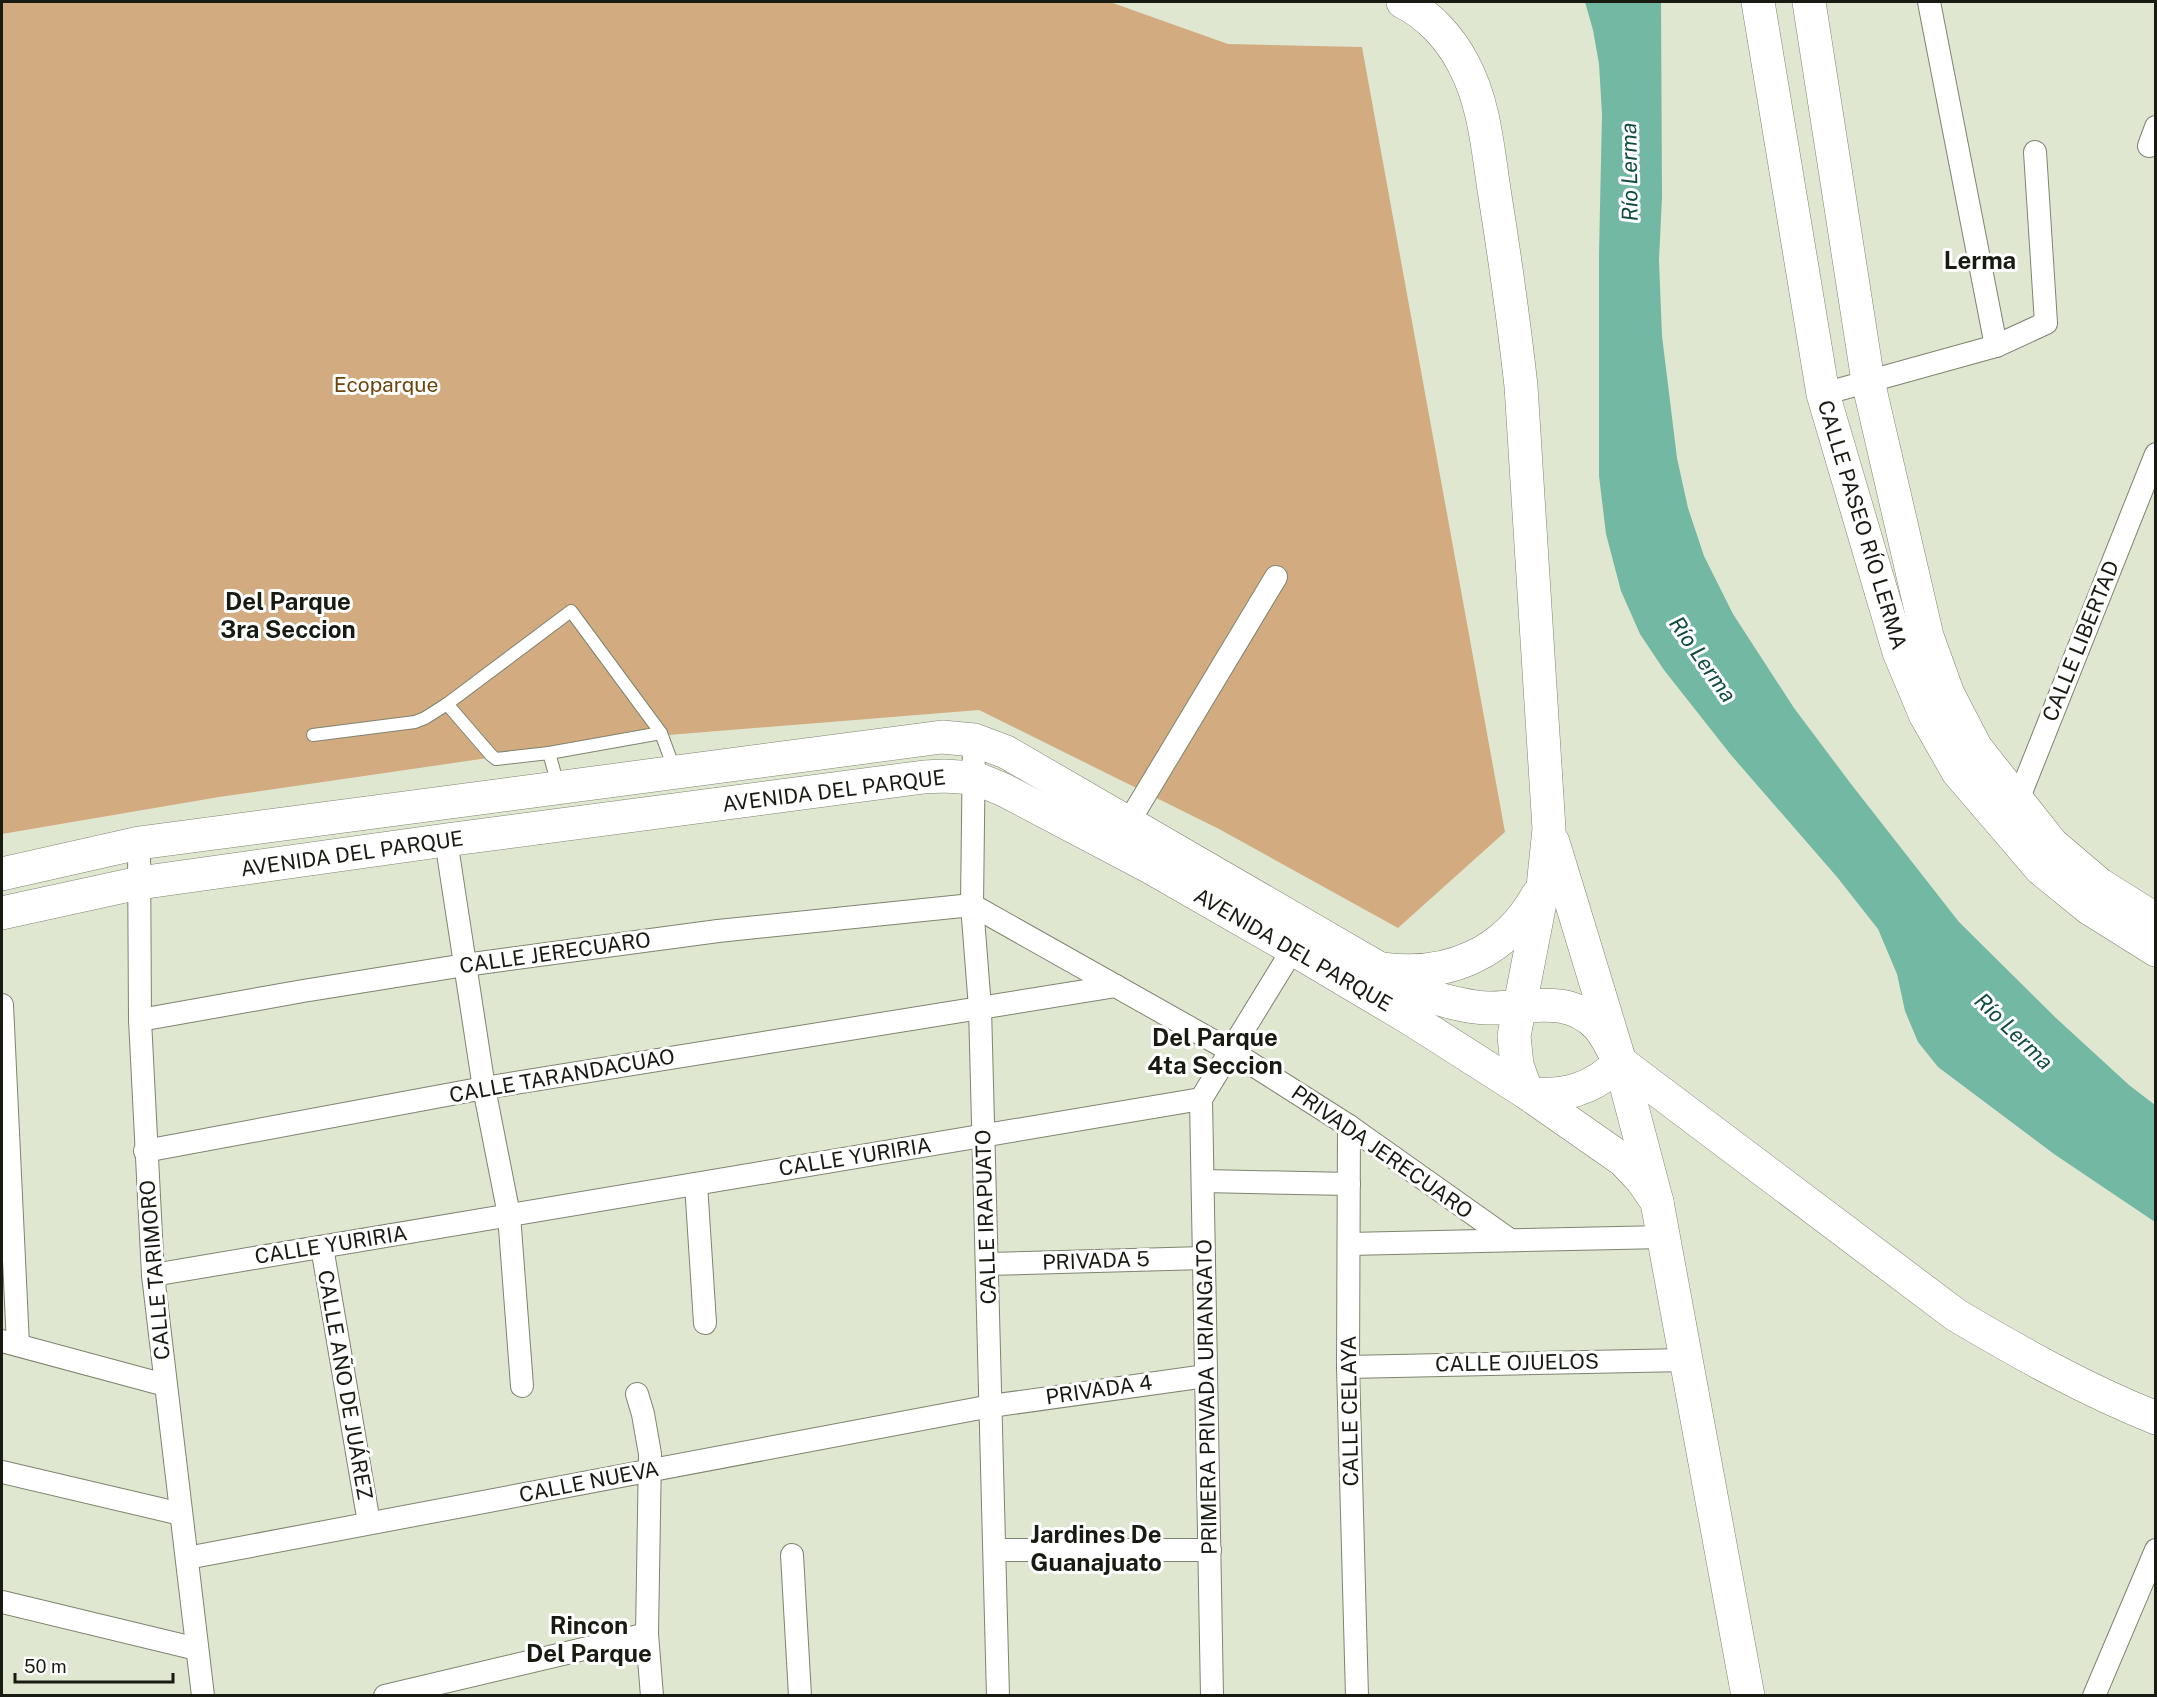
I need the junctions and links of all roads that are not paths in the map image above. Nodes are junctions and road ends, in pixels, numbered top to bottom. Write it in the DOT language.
graph roads {
  1 [pos="1403,2"];
  2 [pos="1758,2"];
  3 [pos="1809,2"];
  4 [pos="1929,2"];
  5 [pos="2035,152"];
  6 [pos="1996,346"];
  7 [pos="1868,381"];
  8 [pos="1823,394"];
  9 [pos="2156,454"];
  10 [pos="1276,577"];
  11 [pos="447,705"];
  12 [pos="661,734"];
  13 [pos="314,735"];
  14 [pos="974,740"];
  15 [pos="549,753"];
  16 [pos="675,772"];
  17 [pos="975,778"];
  18 [pos="558,787"];
  19 [pos="2012,814"];
  20 [pos="1128,822"];
  21 [pos="1549,829"];
  22 [pos="446,840"];
  23 [pos="140,843"];
  24 [pos="2,874"];
  25 [pos="139,883"];
  26 [pos="1543,887"];
  27 [pos="972,905"];
  28 [pos="2,913"];
  29 [pos="2156,920"];
  30 [pos="1293,949"];
  31 [pos="2156,950"];
  32 [pos="465,965"];
  33 [pos="1379,968"];
  34 [pos="1116,986"];
  35 [pos="2,1005"];
  36 [pos="1519,1006"];
  37 [pos="980,1008"];
  38 [pos="140,1020"];
  39 [pos="1231,1050"];
  40 [pos="1620,1062"];
  41 [pos="484,1088"];
  42 [pos="1527,1093"];
  43 [pos="1201,1099"];
  44 [pos="1349,1126"];
  45 [pos="984,1136"];
  46 [pos="145,1151"];
  47 [pos="1203,1181"];
  48 [pos="696,1184"];
  49 [pos="1349,1184"];
  50 [pos="1657,1202"];
  51 [pos="509,1215"];
  52 [pos="1664,1237"];
  53 [pos="1509,1240"];
  54 [pos="1349,1244"];
  55 [pos="322,1247"];
  56 [pos="1204,1258"];
  57 [pos="987,1264"];
  58 [pos="153,1275"];
  59 [pos="705,1323"];
  60 [pos="10,1343"];
  61 [pos="1686,1360"];
  62 [pos="1348,1366"];
  63 [pos="1206,1376"];
  64 [pos="165,1385"];
  65 [pos="522,1386"];
  66 [pos="637,1394"];
  67 [pos="991,1406"];
  68 [pos="2156,1418"];
  69 [pos="651,1470"];
  70 [pos="2,1472"];
  71 [pos="181,1514"];
  72 [pos="369,1523"];
  73 [pos="994,1550"];
  74 [pos="1210,1550"];
  75 [pos="2156,1550"];
  76 [pos="792,1556"];
  77 [pos="187,1558"];
  78 [pos="2,1602"];
  79 [pos="647,1634"];
  80 [pos="197,1649"];
  81 [pos="203,1695"];
  82 [pos="385,1695"];
  83 [pos="652,1695"];
  84 [pos="800,1695"];
  85 [pos="998,1695"];
  86 [pos="1212,1695"];
  87 [pos="1357,1695"];
  88 [pos="1748,1695"];
  89 [pos="2094,1695"];
  1 -- 21 [label="street"];
  2 -- 8 [label="street, CALLE PASEO RÍO LERMA"];
  3 -- 7 [label="street, CALLE PASEO RÍO LERMA"];
  4 -- 6 [label="street"];
  5 -- 6 [label="street"];
  6 -- 7 [label="street"];
  7 -- 8 [label="street"];
  7 -- 19 [label="street, CALLE PASEO RÍO LERMA"];
  8 -- 19 [label="street, CALLE PASEO RÍO LERMA"];
  9 -- 19 [label="street, CALLE LIBERTAD"];
  10 -- 20 [label="street"];
  11 -- 12 [label="lane"];
  11 -- 13 [label="lane"];
  11 -- 15 [label="lane"];
  12 -- 15 [label="lane"];
  12 -- 16 [label="lane"];
  14 -- 16 [label="street, AVENIDA DEL PARQUE"];
  14 -- 17 [label="street, CALLE IRAPUATO"];
  14 -- 20 [label="street, AVENIDA DEL PARQUE"];
  15 -- 18 [label="lane"];
  16 -- 18 [label="street, AVENIDA DEL PARQUE"];
  17 -- 22 [label="street, AVENIDA DEL PARQUE"];
  17 -- 27 [label="street, CALLE IRAPUATO"];
  17 -- 30 [label="street, AVENIDA DEL PARQUE"];
  18 -- 23 [label="street, AVENIDA DEL PARQUE"];
  19 -- 29 [label="street, CALLE PASEO RÍO LERMA"];
  19 -- 31 [label="street, CALLE PASEO RÍO LERMA"];
  20 -- 33 [label="street, AVENIDA DEL PARQUE"];
  21 -- 26 [label="street"];
  21 -- 40 [label="street"];
  22 -- 25 [label="street, AVENIDA DEL PARQUE"];
  22 -- 32 [label="street"];
  23 -- 24 [label="street, AVENIDA DEL PARQUE"];
  23 -- 25 [label="street, CALLE TARIMORO"];
  25 -- 28 [label="street, AVENIDA DEL PARQUE"];
  25 -- 38 [label="street, CALLE TARIMORO"];
  26 -- 33 [label="street"];
  26 -- 36 [label="street"];
  27 -- 32 [label="street, CALLE JERECUARO"];
  27 -- 34 [label="street, PRIVADA JERECUARO"];
  27 -- 37 [label="street, CALLE IRAPUATO"];
  30 -- 39 [label="street"];
  30 -- 42 [label="street, AVENIDA DEL PARQUE"];
  32 -- 38 [label="street, CALLE JERECUARO"];
  32 -- 41 [label="street"];
  33 -- 36 [label="street, AVENIDA DEL PARQUE"];
  34 -- 37 [label="street, CALLE TARANDACUAO"];
  34 -- 39 [label="street, PRIVADA JERECUARO"];
  35 -- 60 [label="street"];
  36 -- 40 [label="street, AVENIDA DEL PARQUE"];
  36 -- 42 [label="street"];
  37 -- 41 [label="street, CALLE TARANDACUAO"];
  37 -- 45 [label="street, CALLE IRAPUATO"];
  38 -- 46 [label="street, CALLE TARIMORO"];
  39 -- 43 [label="street"];
  39 -- 44 [label="street, PRIVADA JERECUARO"];
  40 -- 42 [label="street"];
  40 -- 50 [label="street"];
  40 -- 68 [label="street"];
  41 -- 46 [label="street, CALLE TARANDACUAO"];
  41 -- 51 [label="street"];
  42 -- 50 [label="street, AVENIDA DEL PARQUE"];
  43 -- 45 [label="street, CALLE YURIRIA"];
  43 -- 47 [label="street, PRIMERA PRIVADA URIANGATO"];
  44 -- 49 [label="street, CALLE CELAYA"];
  44 -- 53 [label="street, PRIVADA JERECUARO"];
  45 -- 48 [label="street, CALLE YURIRIA"];
  45 -- 57 [label="street, CALLE IRAPUATO"];
  46 -- 58 [label="street, CALLE TARIMORO"];
  47 -- 49 [label="street"];
  47 -- 56 [label="street, PRIMERA PRIVADA URIANGATO"];
  48 -- 51 [label="street, CALLE YURIRIA"];
  48 -- 59 [label="street"];
  49 -- 54 [label="street, CALLE CELAYA"];
  50 -- 52 [label="street"];
  51 -- 55 [label="street, CALLE YURIRIA"];
  51 -- 65 [label="street"];
  52 -- 53 [label="street"];
  52 -- 61 [label="street"];
  53 -- 54 [label="street"];
  54 -- 62 [label="street, CALLE CELAYA"];
  55 -- 58 [label="street, CALLE YURIRIA"];
  55 -- 72 [label="street, CALLE AÑO DE JUÁREZ"];
  56 -- 57 [label="street, PRIVADA 5"];
  56 -- 63 [label="street, PRIMERA PRIVADA URIANGATO"];
  57 -- 67 [label="street, CALLE IRAPUATO"];
  58 -- 64 [label="street, CALLE TARIMORO"];
  60 -- 64 [label="street"];
  61 -- 62 [label="street, CALLE OJUELOS"];
  61 -- 88 [label="street"];
  62 -- 87 [label="street, CALLE CELAYA"];
  63 -- 67 [label="street, PRIVADA 4"];
  63 -- 74 [label="street, PRIMERA PRIVADA URIANGATO"];
  64 -- 71 [label="street, CALLE TARIMORO"];
  66 -- 69 [label="street"];
  67 -- 69 [label="street, CALLE NUEVA"];
  67 -- 73 [label="street, CALLE IRAPUATO"];
  69 -- 72 [label="street, CALLE NUEVA"];
  69 -- 79 [label="street"];
  70 -- 71 [label="street"];
  71 -- 77 [label="street, CALLE TARIMORO"];
  72 -- 77 [label="street, CALLE NUEVA"];
  73 -- 74 [label="street"];
  73 -- 85 [label="street, CALLE IRAPUATO"];
  74 -- 86 [label="street, PRIMERA PRIVADA URIANGATO"];
  75 -- 89 [label="street"];
  76 -- 84 [label="street"];
  77 -- 80 [label="street, CALLE TARIMORO"];
  78 -- 80 [label="street"];
  79 -- 82 [label="street"];
  79 -- 83 [label="street"];
  80 -- 81 [label="street, CALLE TARIMORO"];
}
